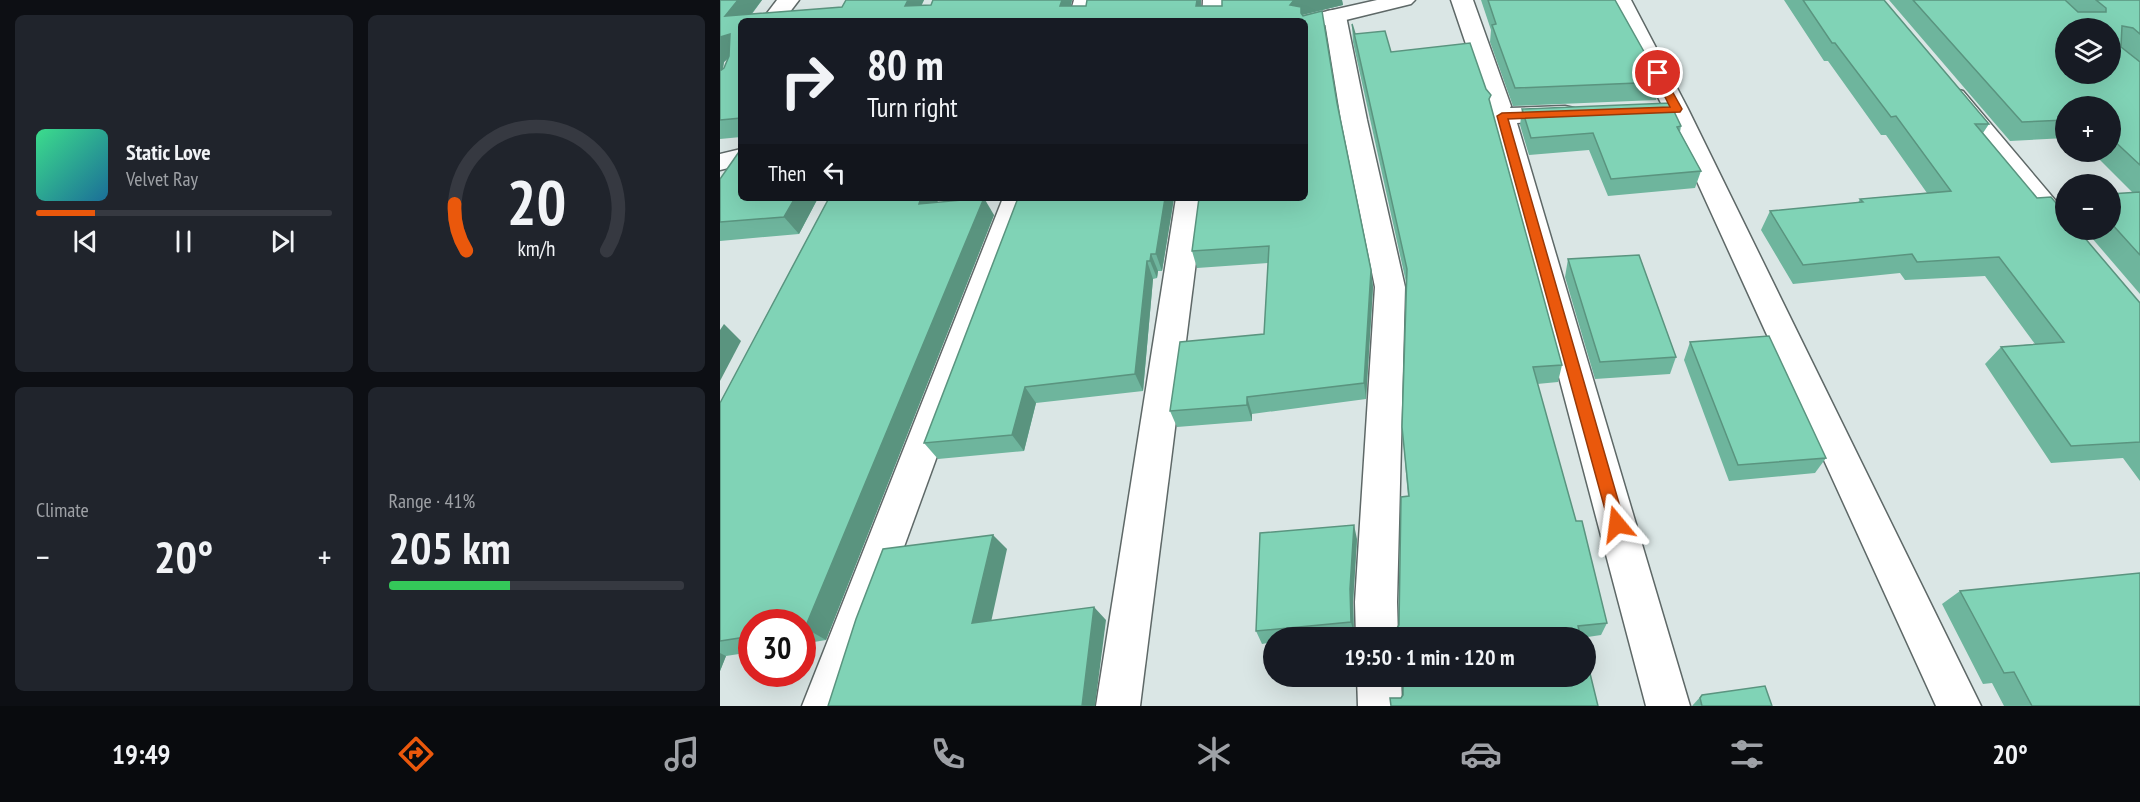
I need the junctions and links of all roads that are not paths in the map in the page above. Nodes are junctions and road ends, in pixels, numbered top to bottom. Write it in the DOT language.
graph roads {
  1 [pos="788,0"];
  2 [pos="1085,0"];
  3 [pos="1214,0"];
  4 [pos="1404,0"];
  5 [pos="1462,0"];
  6 [pos="1620,0"];
  7 [pos="1331,13"];
  8 [pos="774,18"];
  9 [pos="1080,18"];
  10 [pos="1213,18"];
  11 [pos="1938,76"];
  12 [pos="1499,106"];
  13 [pos="1583,113"];
  14 [pos="738,158"];
  15 [pos="720,162"];
  16 [pos="1016,201"];
  17 [pos="1190,201"];
  18 [pos="2080,248"];
  19 [pos="1377,627"];
  20 [pos="1379,687"];
  21 [pos="824,706"];
  22 [pos="1118,706"];
  23 [pos="1380,706"];
  24 [pos="1668,706"];
  25 [pos="1959,706"];
  1 -- 8 [label="street"];
  2 -- 9 [label="street"];
  3 -- 10 [label="street"];
  4 -- 7 [label="street"];
  5 -- 12 [label="street"];
  6 -- 25 [label="street"];
  7 -- 19 [label="street"];
  11 -- 18 [label="street"];
  13 -- 24 [label="street"];
  14 -- 15 [label="street"];
  16 -- 21 [label="street"];
  17 -- 22 [label="street"];
  20 -- 23 [label="street"];
}
